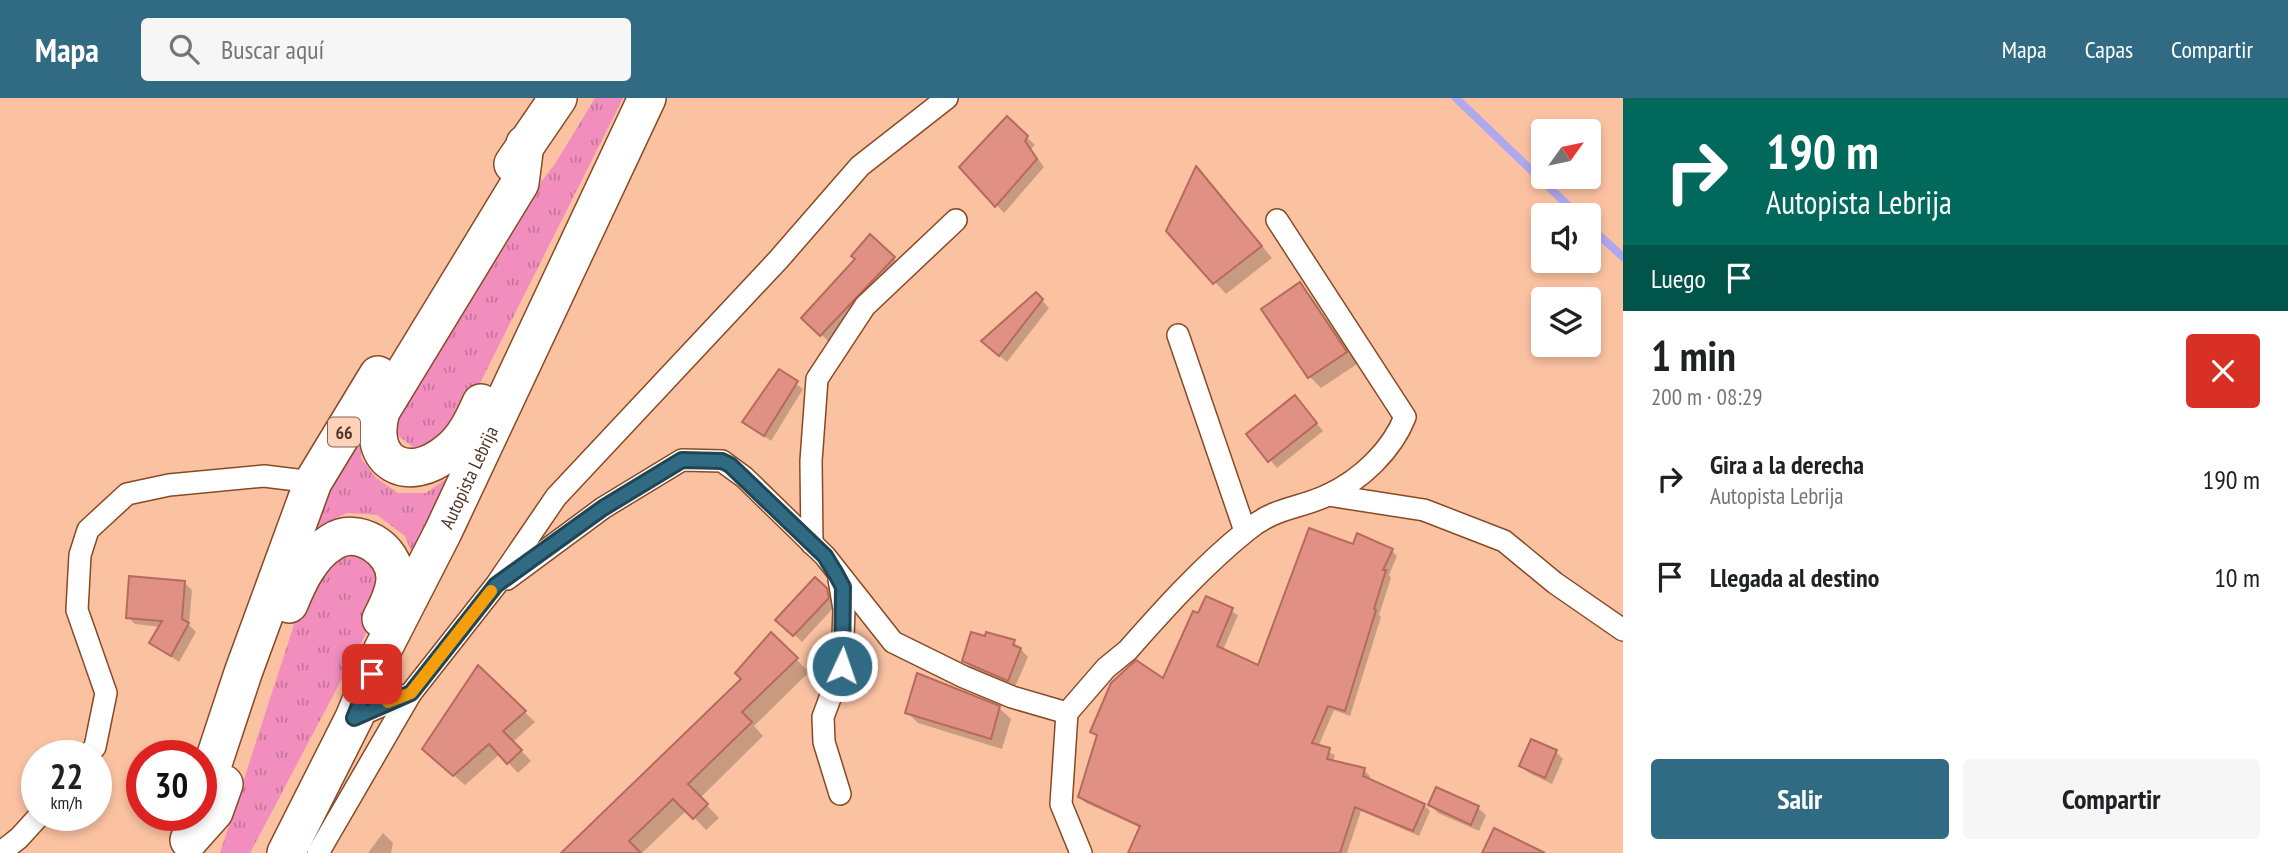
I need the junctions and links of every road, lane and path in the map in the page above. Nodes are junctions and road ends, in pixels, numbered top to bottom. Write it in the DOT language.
graph roads {
  1 [pos="558,98"];
  2 [pos="947,98"];
  3 [pos="641,111"];
  4 [pos="525,144"];
  5 [pos="956,220"];
  6 [pos="1277,220"];
  7 [pos="1178,335"];
  8 [pos="313,482"];
  9 [pos="1328,495"];
  10 [pos="1245,531"];
  11 [pos="812,544"];
  12 [pos="836,574"];
  13 [pos="496,585"];
  14 [pos="1623,630"];
  15 [pos="411,693"];
  16 [pos="1067,713"];
  17 [pos="354,718"];
  18 [pos="96,740"];
  19 [pos="217,752"];
  20 [pos="840,793"];
  21 [pos="25,831"];
  22 [pos="191,836"];
  23 [pos="0,853"];
  24 [pos="259,853"];
  25 [pos="285,853"];
  26 [pos="318,853"];
  27 [pos="1081,853"];
  1 -- 4 [label="highway, 66"];
  2 -- 13 [label="street"];
  3 -- 4 [label="highway"];
  3 -- 17 [label="highway, Autopista Lebrija"];
  4 -- 8 [label="highway, 66"];
  5 -- 11 [label="street"];
  6 -- 9 [label="street"];
  7 -- 10 [label="street"];
  8 -- 18 [label="street"];
  8 -- 19 [label="highway, 66"];
  9 -- 10 [label="street"];
  9 -- 14 [label="street"];
  10 -- 16 [label="street"];
  11 -- 12 [label="street"];
  11 -- 13 [label="street"];
  12 -- 16 [label="street"];
  12 -- 20 [label="street"];
  13 -- 15 [label="street"];
  15 -- 17 [label="street"];
  15 -- 26 [label="street"];
  16 -- 27 [label="street"];
  17 -- 25 [label="highway, Autopista Lebrija"];
  21 -- 23 [label="street"];
  22 -- 24 [label="highway"];
}
